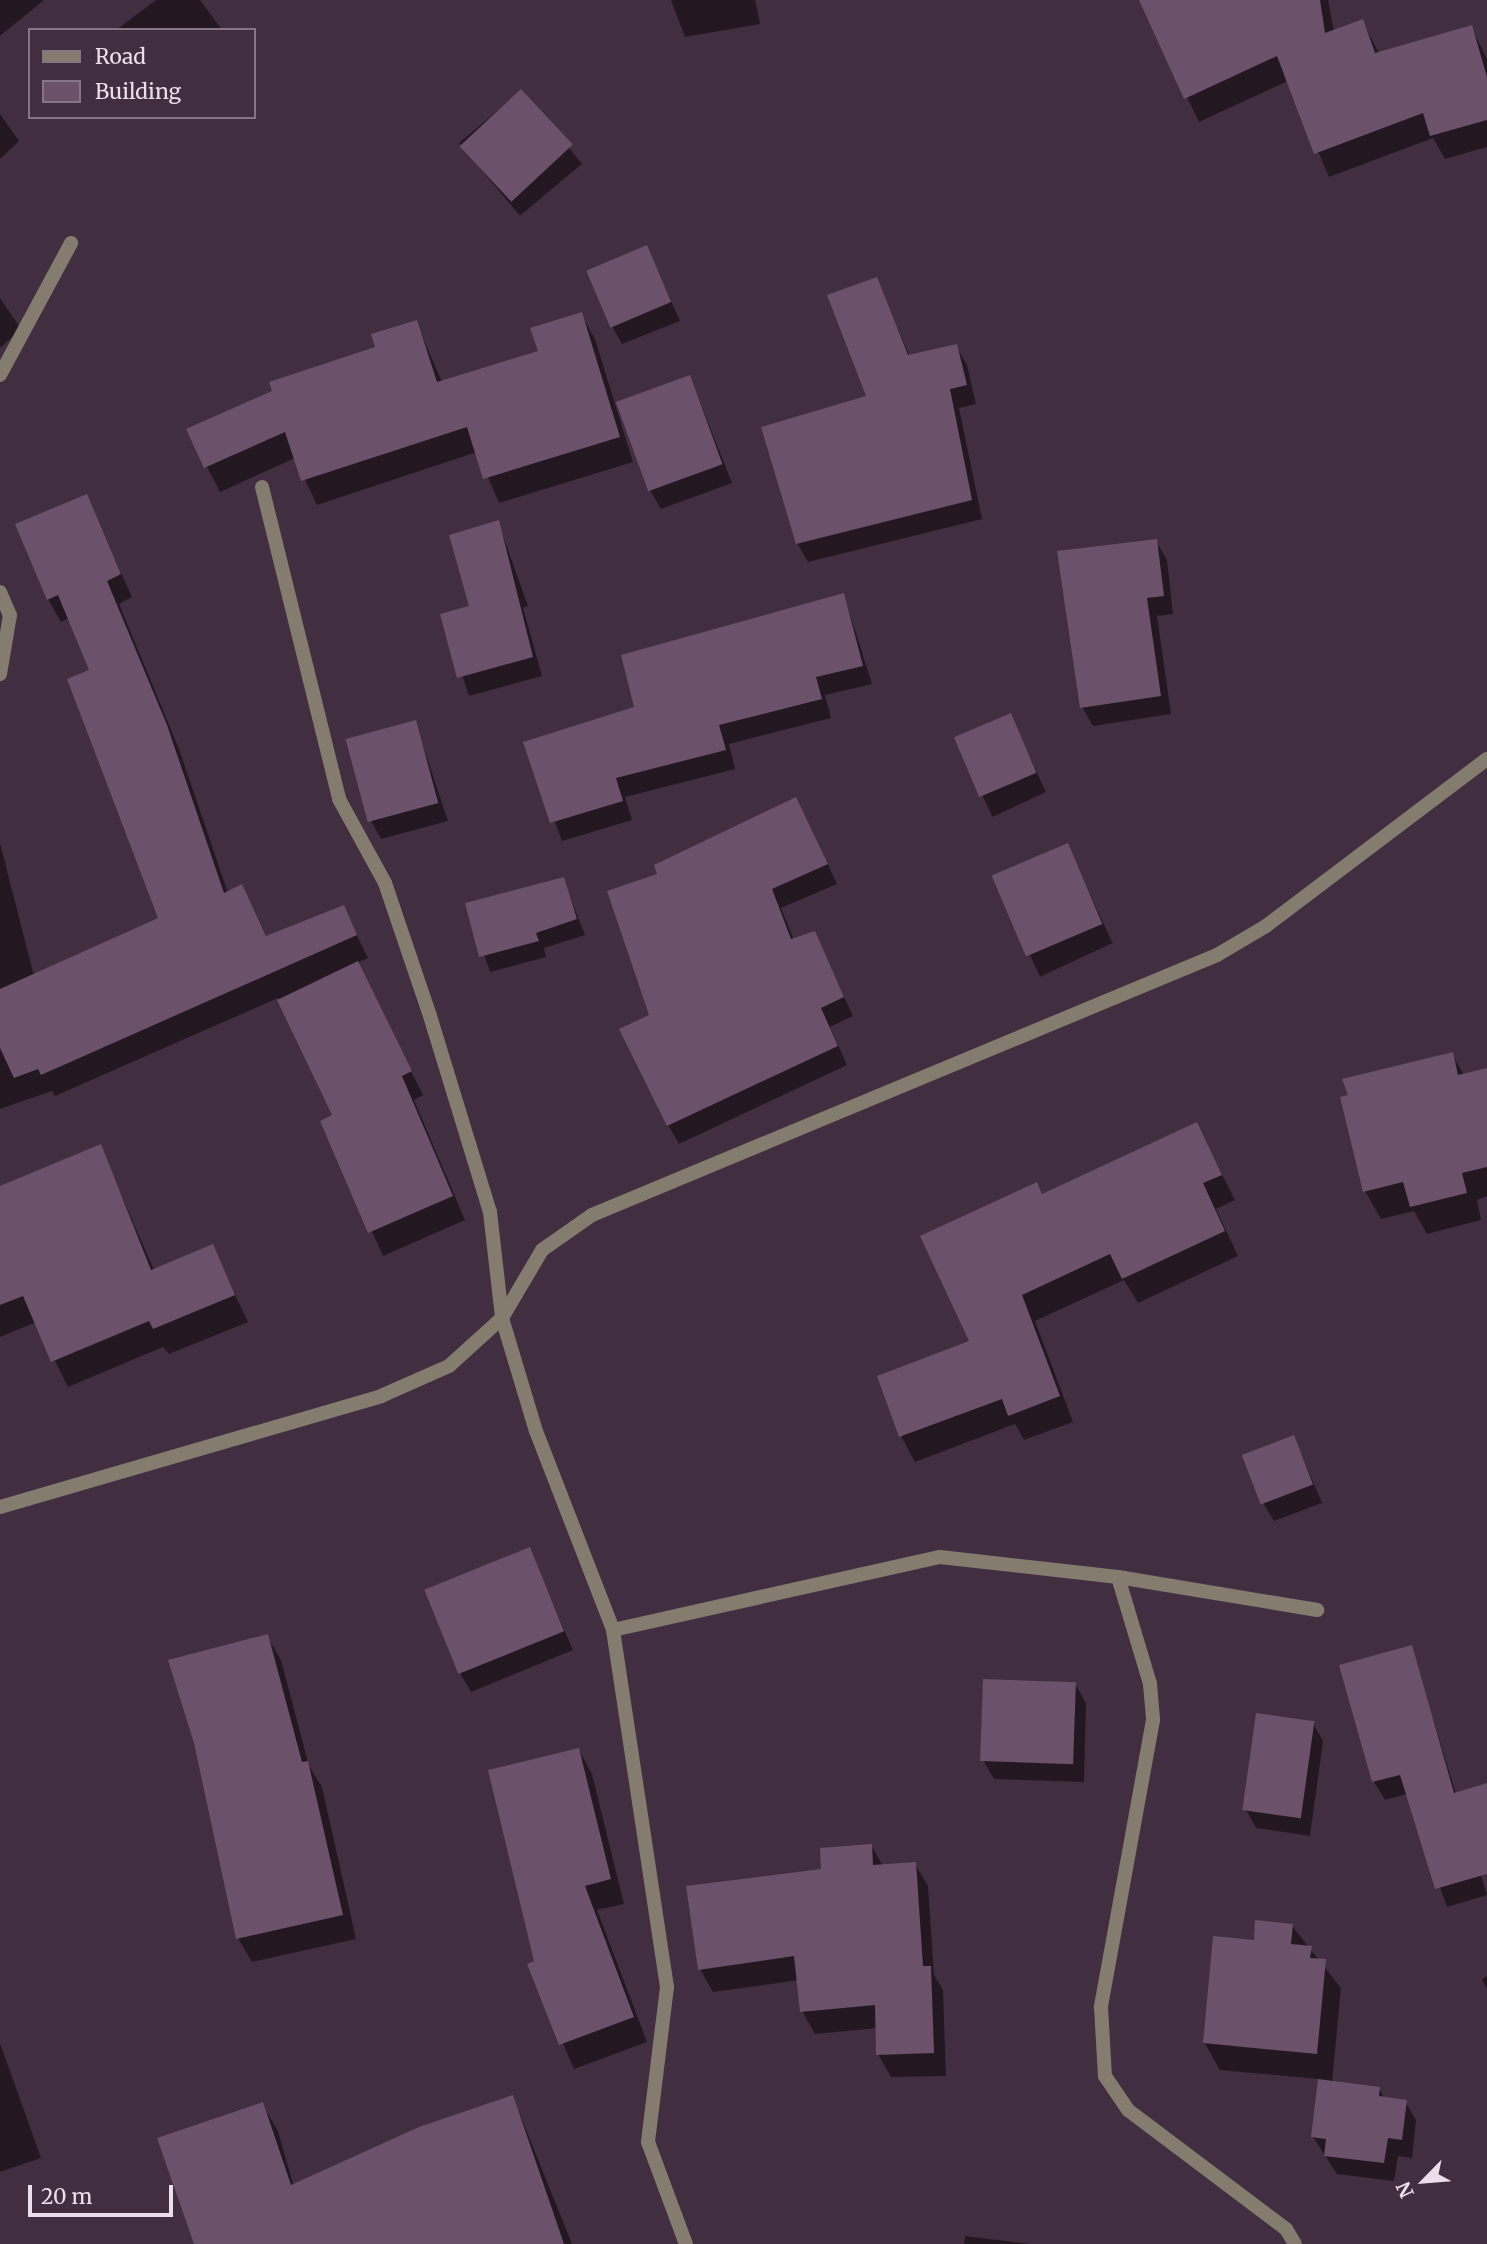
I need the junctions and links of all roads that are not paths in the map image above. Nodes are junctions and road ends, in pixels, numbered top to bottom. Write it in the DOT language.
graph roads {
  1 [pos="71,243"];
  2 [pos="0,375"];
  3 [pos="262,487"];
  4 [pos="0,592"];
  5 [pos="0,674"];
  6 [pos="1487,759"];
  7 [pos="502,1318"];
  8 [pos="0,1507"];
  9 [pos="1118,1577"];
  10 [pos="1317,1609"];
  11 [pos="613,1630"];
  12 [pos="686,2244"];
  13 [pos="1295,2244"];
  1 -- 2 [label="street"];
  3 -- 7 [label="street"];
  4 -- 5 [label="street"];
  6 -- 7 [label="street"];
  7 -- 8 [label="street"];
  7 -- 11 [label="street"];
  9 -- 10 [label="street"];
  9 -- 11 [label="street"];
  9 -- 13 [label="street"];
  11 -- 12 [label="street"];
}
